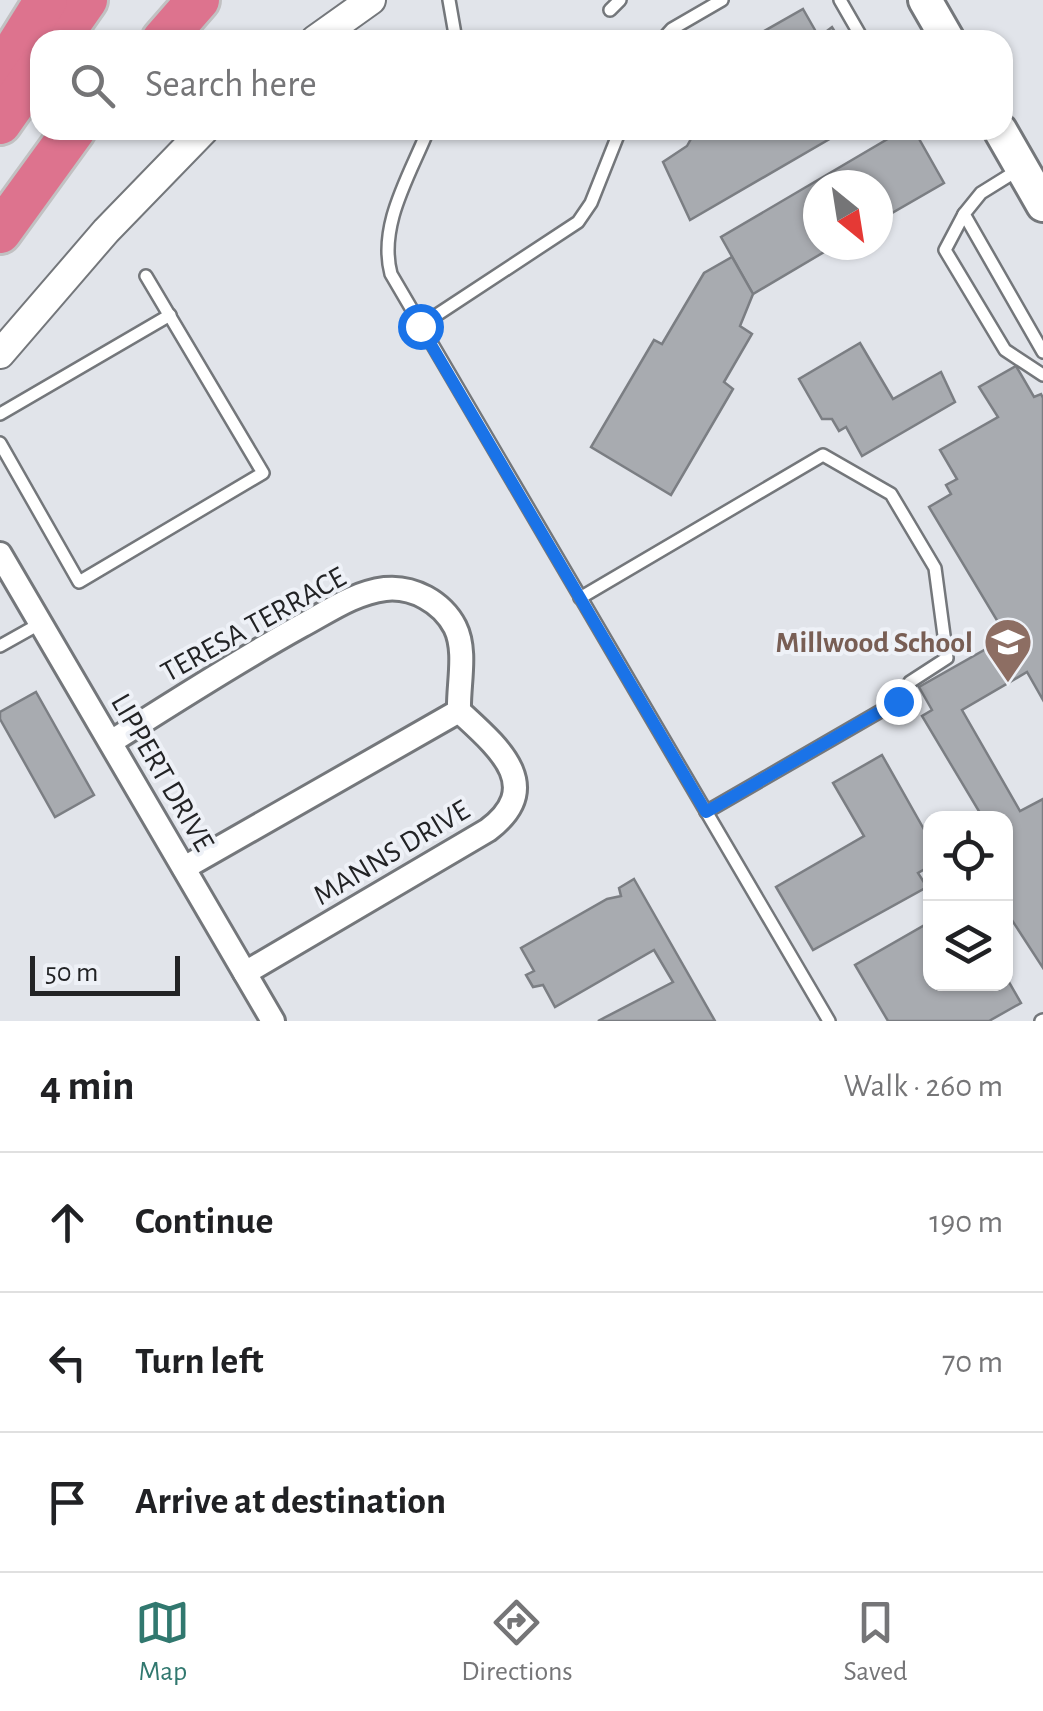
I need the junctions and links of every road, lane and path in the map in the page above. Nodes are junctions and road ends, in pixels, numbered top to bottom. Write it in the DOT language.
graph roads {
  1 [pos="46,0"];
  2 [pos="86,0"];
  3 [pos="162,0"];
  4 [pos="198,0"];
  5 [pos="372,0"];
  6 [pos="449,0"];
  7 [pos="620,0"];
  8 [pos="722,0"];
  9 [pos="840,0"];
  10 [pos="925,0"];
  11 [pos="610,10"];
  12 [pos="65,30"];
  13 [pos="142,30"];
  14 [pos="172,30"];
  15 [pos="329,30"];
  16 [pos="454,30"];
  17 [pos="671,30"];
  18 [pos="857,30"];
  19 [pos="942,30"];
  20 [pos="0,74"];
  21 [pos="30,80"];
  22 [pos="0,123"];
  23 [pos="67,140"];
  24 [pos="75,140"];
  25 [pos="194,140"];
  26 [pos="424,140"];
  27 [pos="616,140"];
  28 [pos="1010,140"];
  29 [pos="1032,162"];
  30 [pos="31,192"];
  31 [pos="1043,205"];
  32 [pos="964,214"];
  33 [pos="0,232"];
  34 [pos="146,276"];
  35 [pos="170,316"];
  36 [pos="420,326"];
  37 [pos="1043,352"];
  38 [pos="0,354"];
  39 [pos="1043,376"];
  40 [pos="0,414"];
  41 [pos="0,443"];
  42 [pos="0,554"];
  43 [pos="580,598"];
  44 [pos="41,622"];
  45 [pos="0,646"];
  46 [pos="459,711"];
  47 [pos="111,742"];
  48 [pos="706,812"];
  49 [pos="184,868"];
  50 [pos="246,973"];
  51 [pos="273,1021"];
  52 [pos="829,1021"];
  1 -- 20 [label="highway"];
  2 -- 12 [label="highway"];
  3 -- 13 [label="highway"];
  4 -- 14 [label="highway"];
  5 -- 15 [label="street"];
  6 -- 16 [label="lane"];
  7 -- 11 [label="lane"];
  8 -- 17 [label="lane"];
  9 -- 18 [label="lane"];
  10 -- 19 [label="main road"];
  21 -- 22 [label="highway"];
  23 -- 30 [label="highway"];
  24 -- 30 [label="highway"];
  25 -- 38 [label="street"];
  26 -- 36 [label="lane"];
  27 -- 36 [label="lane"];
  28 -- 29 [label="main road"];
  29 -- 31 [label="main road"];
  29 -- 32 [label="lane"];
  30 -- 33 [label="highway"];
  32 -- 37 [label="lane"];
  32 -- 39 [label="lane"];
  34 -- 35 [label="lane"];
  35 -- 40 [label="lane"];
  35 -- 41 [label="lane"];
  36 -- 43 [label="lane"];
  42 -- 44 [label="street, LIPPERT DRIVE"];
  43 -- 48 [label="lane"];
  43 -- 48 [label="lane"];
  44 -- 45 [label="lane"];
  44 -- 47 [label="street, LIPPERT DRIVE"];
  46 -- 47 [label="street, TERESA TERRACE"];
  46 -- 49 [label="street"];
  46 -- 50 [label="street, MANNS DRIVE"];
  47 -- 49 [label="street, LIPPERT DRIVE"];
  48 -- 52 [label="lane"];
  49 -- 50 [label="street, LIPPERT DRIVE"];
  50 -- 51 [label="street, LIPPERT DRIVE"];
}
